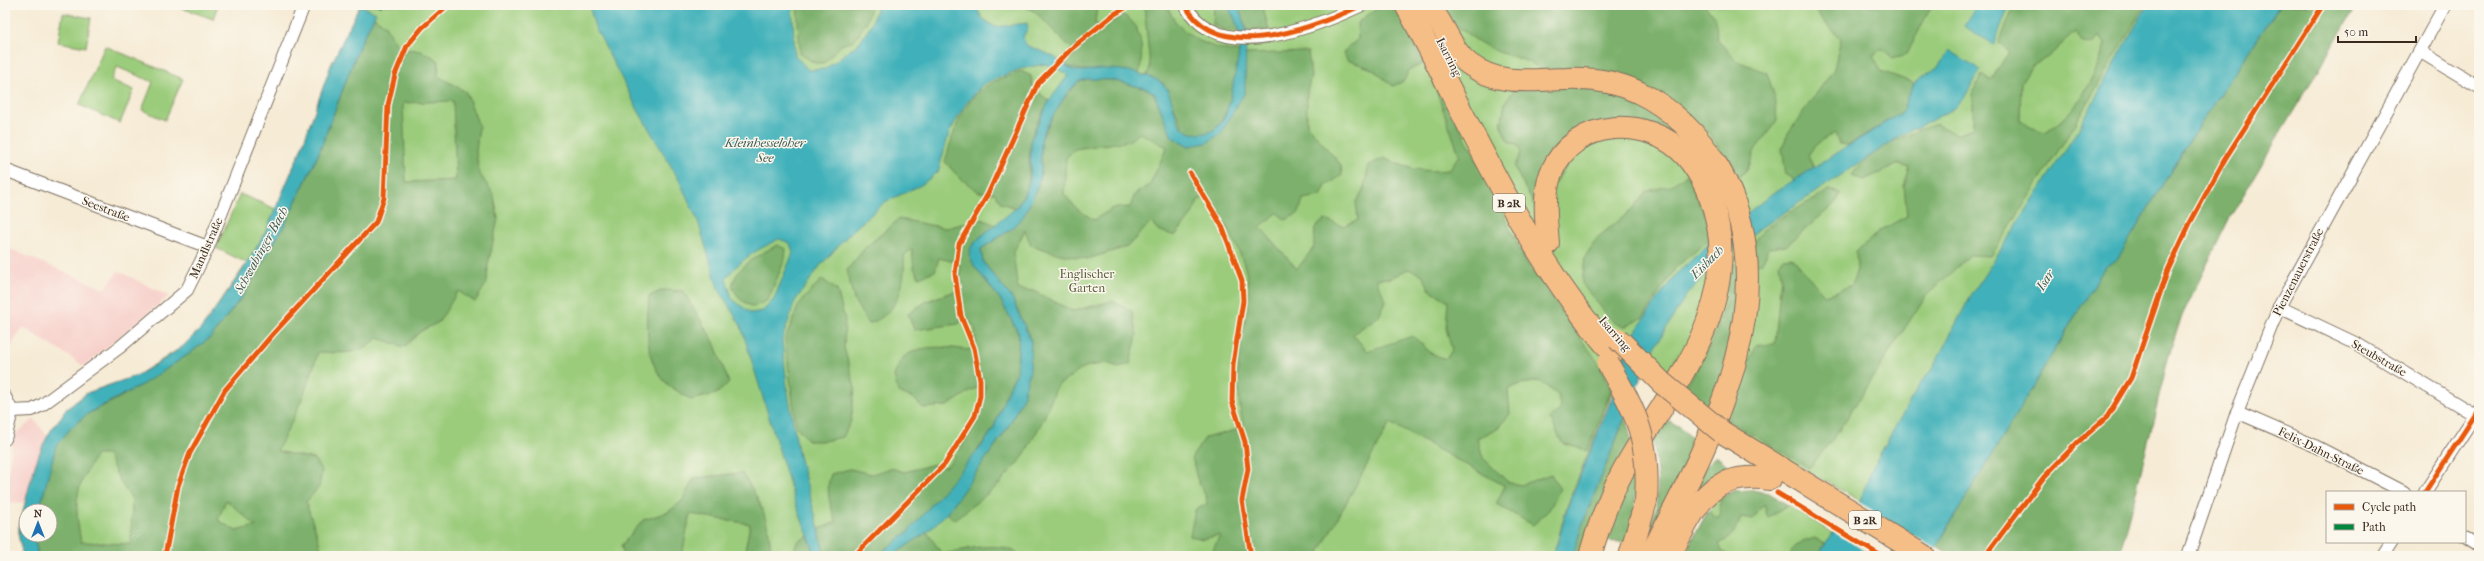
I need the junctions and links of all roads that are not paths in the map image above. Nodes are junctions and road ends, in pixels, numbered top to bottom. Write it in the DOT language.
graph roads {
  1 [pos="304,5"];
  2 [pos="1185,5"];
  3 [pos="1362,5"];
  4 [pos="1406,5"];
  5 [pos="1425,5"];
  6 [pos="2445,5"];
  7 [pos="2421,52"];
  8 [pos="2479,87"];
  9 [pos="5,170"];
  10 [pos="1548,243"];
  11 [pos="208,247"];
  12 [pos="2279,307"];
  13 [pos="1609,348"];
  14 [pos="5,397"];
  15 [pos="12,411"];
  16 [pos="2237,412"];
  17 [pos="2477,412"];
  18 [pos="5,439"];
  19 [pos="1780,479"];
  20 [pos="2402,491"];
  21 [pos="2426,491"];
  22 [pos="2466,538"];
  23 [pos="2391,543"];
  24 [pos="2479,546"];
  25 [pos="1590,556"];
  26 [pos="1630,556"];
  27 [pos="1650,556"];
  28 [pos="1669,556"];
  29 [pos="1898,556"];
  30 [pos="1924,556"];
  31 [pos="2188,556"];
  32 [pos="2383,556"];
  1 -- 11 [label="street, Mandlstraße"];
  2 -- 3 [label="street"];
  4 -- 13 [label="highway, Isarring / B 2R"];
  5 -- 10 [label="highway, Isarring"];
  5 -- 27 [label="highway"];
  6 -- 7 [label="street, Pienzenauerstraße"];
  7 -- 8 [label="street"];
  7 -- 12 [label="street, Pienzenauerstraße"];
  9 -- 11 [label="street, Seestraße"];
  10 -- 13 [label="highway, Isarring"];
  10 -- 25 [label="highway"];
  11 -- 15 [label="street, Mandlstraße"];
  12 -- 16 [label="street, Pienzenauerstraße"];
  12 -- 17 [label="street, Steubstraße"];
  13 -- 19 [label="highway, Isarring / B 2R"];
  13 -- 26 [label="highway, bridge"];
  14 -- 15 [label="street"];
  15 -- 18 [label="street"];
  16 -- 20 [label="street, Felix-Dahn-Straße"];
  16 -- 31 [label="street, Pienzenauerstraße"];
  17 -- 21 [label="street"];
  19 -- 28 [label="highway"];
  19 -- 29 [label="highway, Isarring / B 2R"];
  19 -- 30 [label="highway, Isarring / B 2R"];
  22 -- 24 [label="street"];
  23 -- 32 [label="street"];
}
